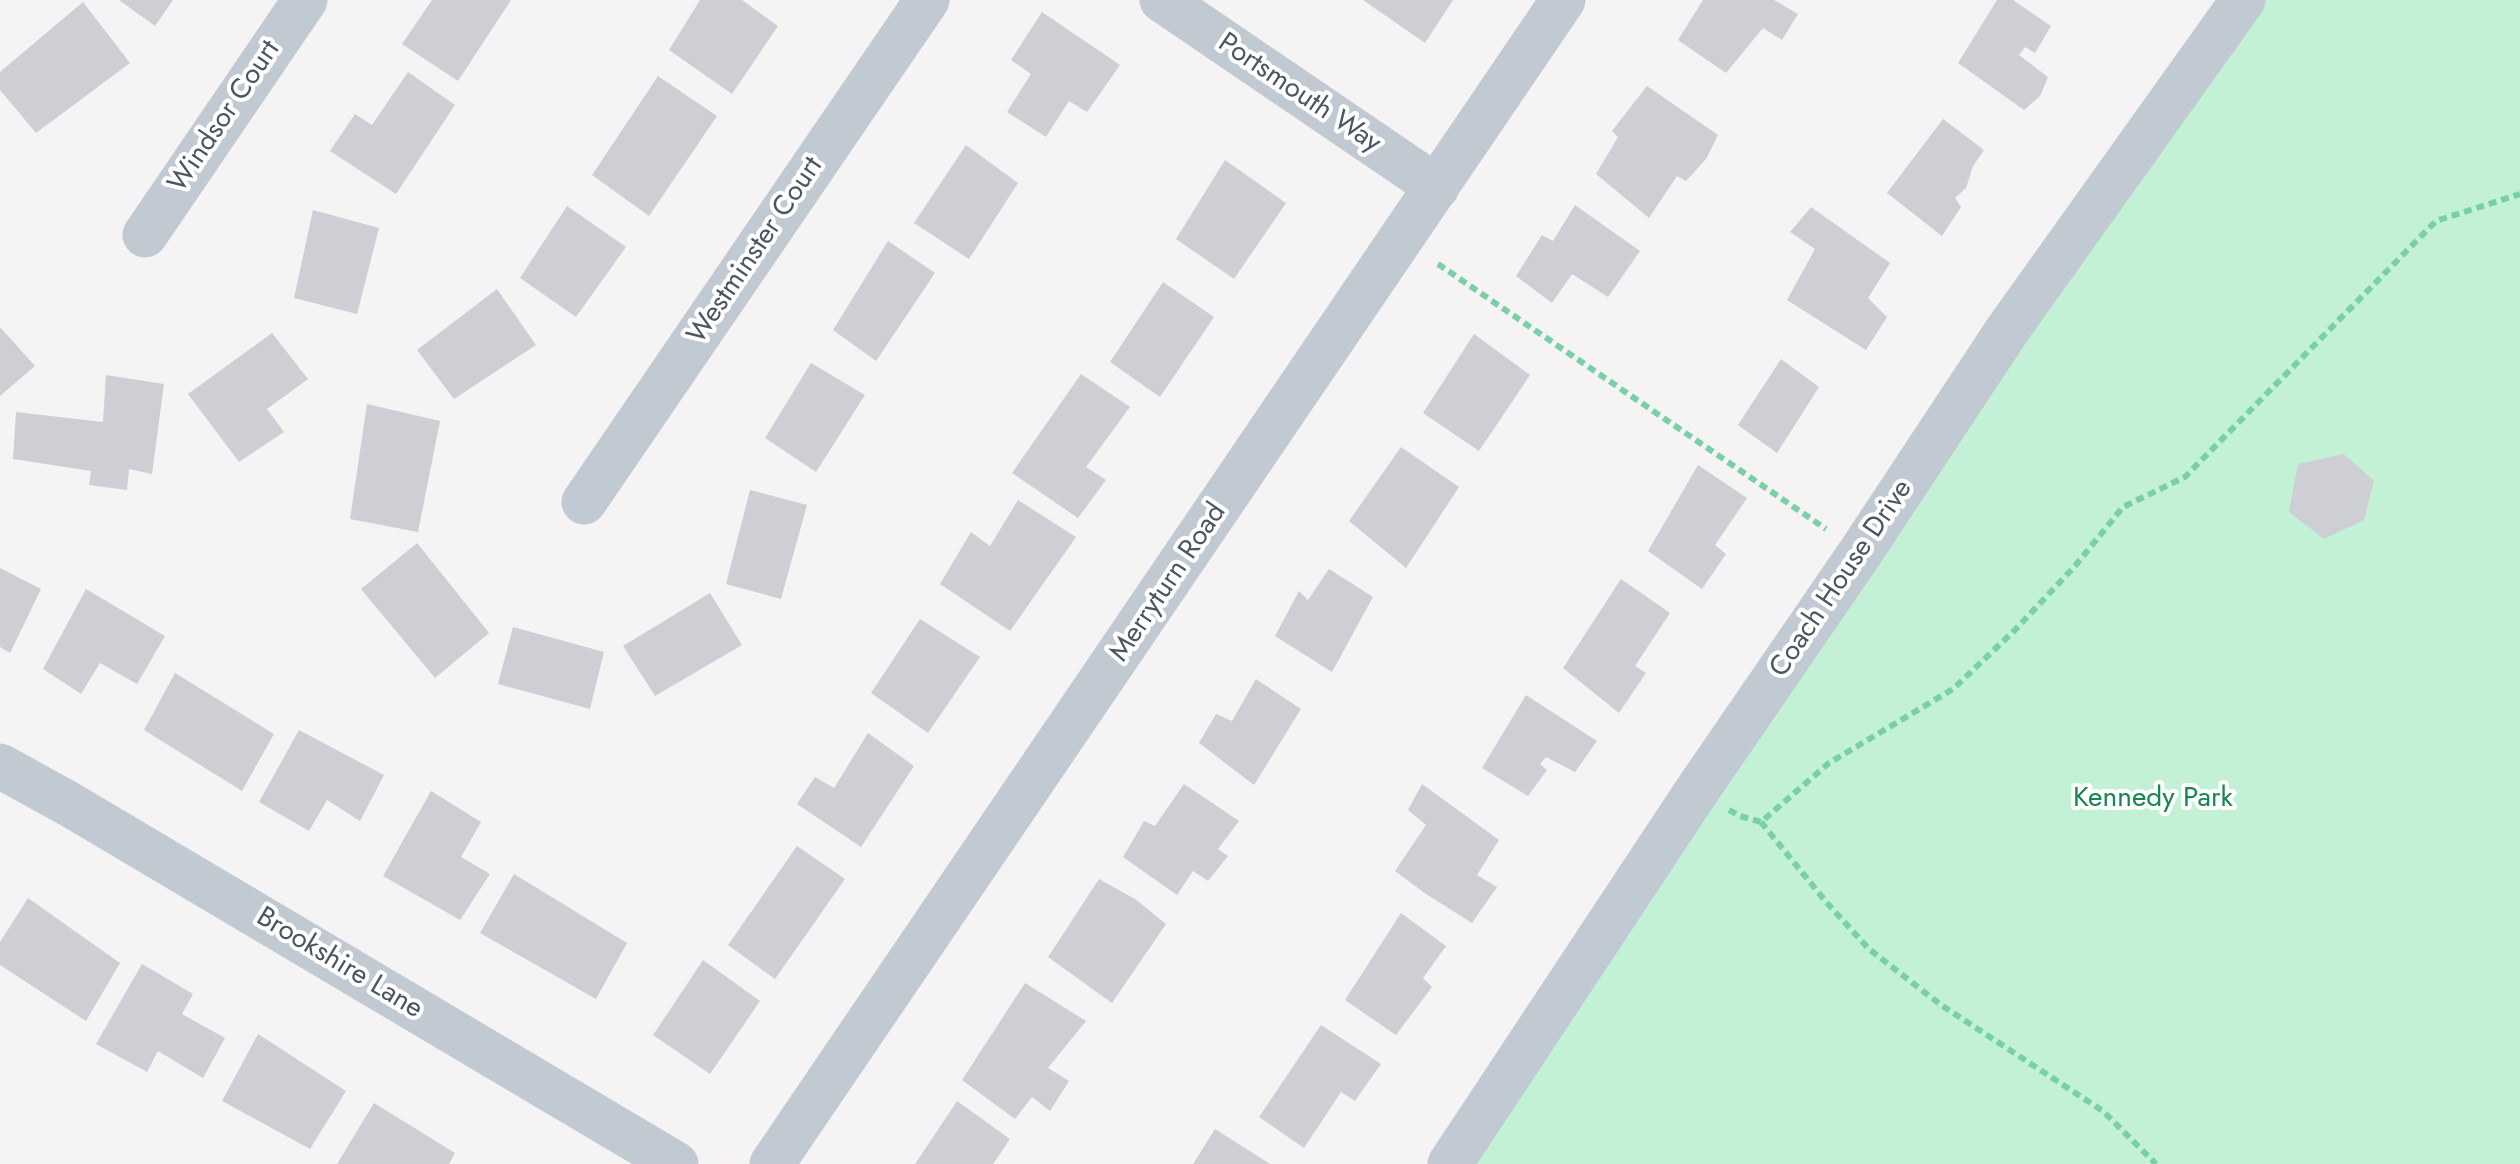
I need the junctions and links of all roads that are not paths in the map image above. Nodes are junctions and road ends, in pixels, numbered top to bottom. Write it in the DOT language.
graph roads {
  1 [pos="305,0"];
  2 [pos="927,0"];
  3 [pos="1162,0"];
  4 [pos="1564,0"];
  5 [pos="2243,0"];
  6 [pos="1437,187"];
  7 [pos="145,235"];
  8 [pos="584,502"];
  9 [pos="0,766"];
  10 [pos="676,1164"];
  11 [pos="772,1164"];
  12 [pos="1450,1164"];
  1 -- 7 [label="street, Windsor Court"];
  2 -- 8 [label="street, Westminster Court"];
  3 -- 6 [label="street, Portsmouth Way"];
  4 -- 6 [label="street, Merryturn Road"];
  5 -- 12 [label="street, Coach House Drive"];
  6 -- 11 [label="street, Merryturn Road"];
  9 -- 10 [label="street, Brookshire Lane"];
}
